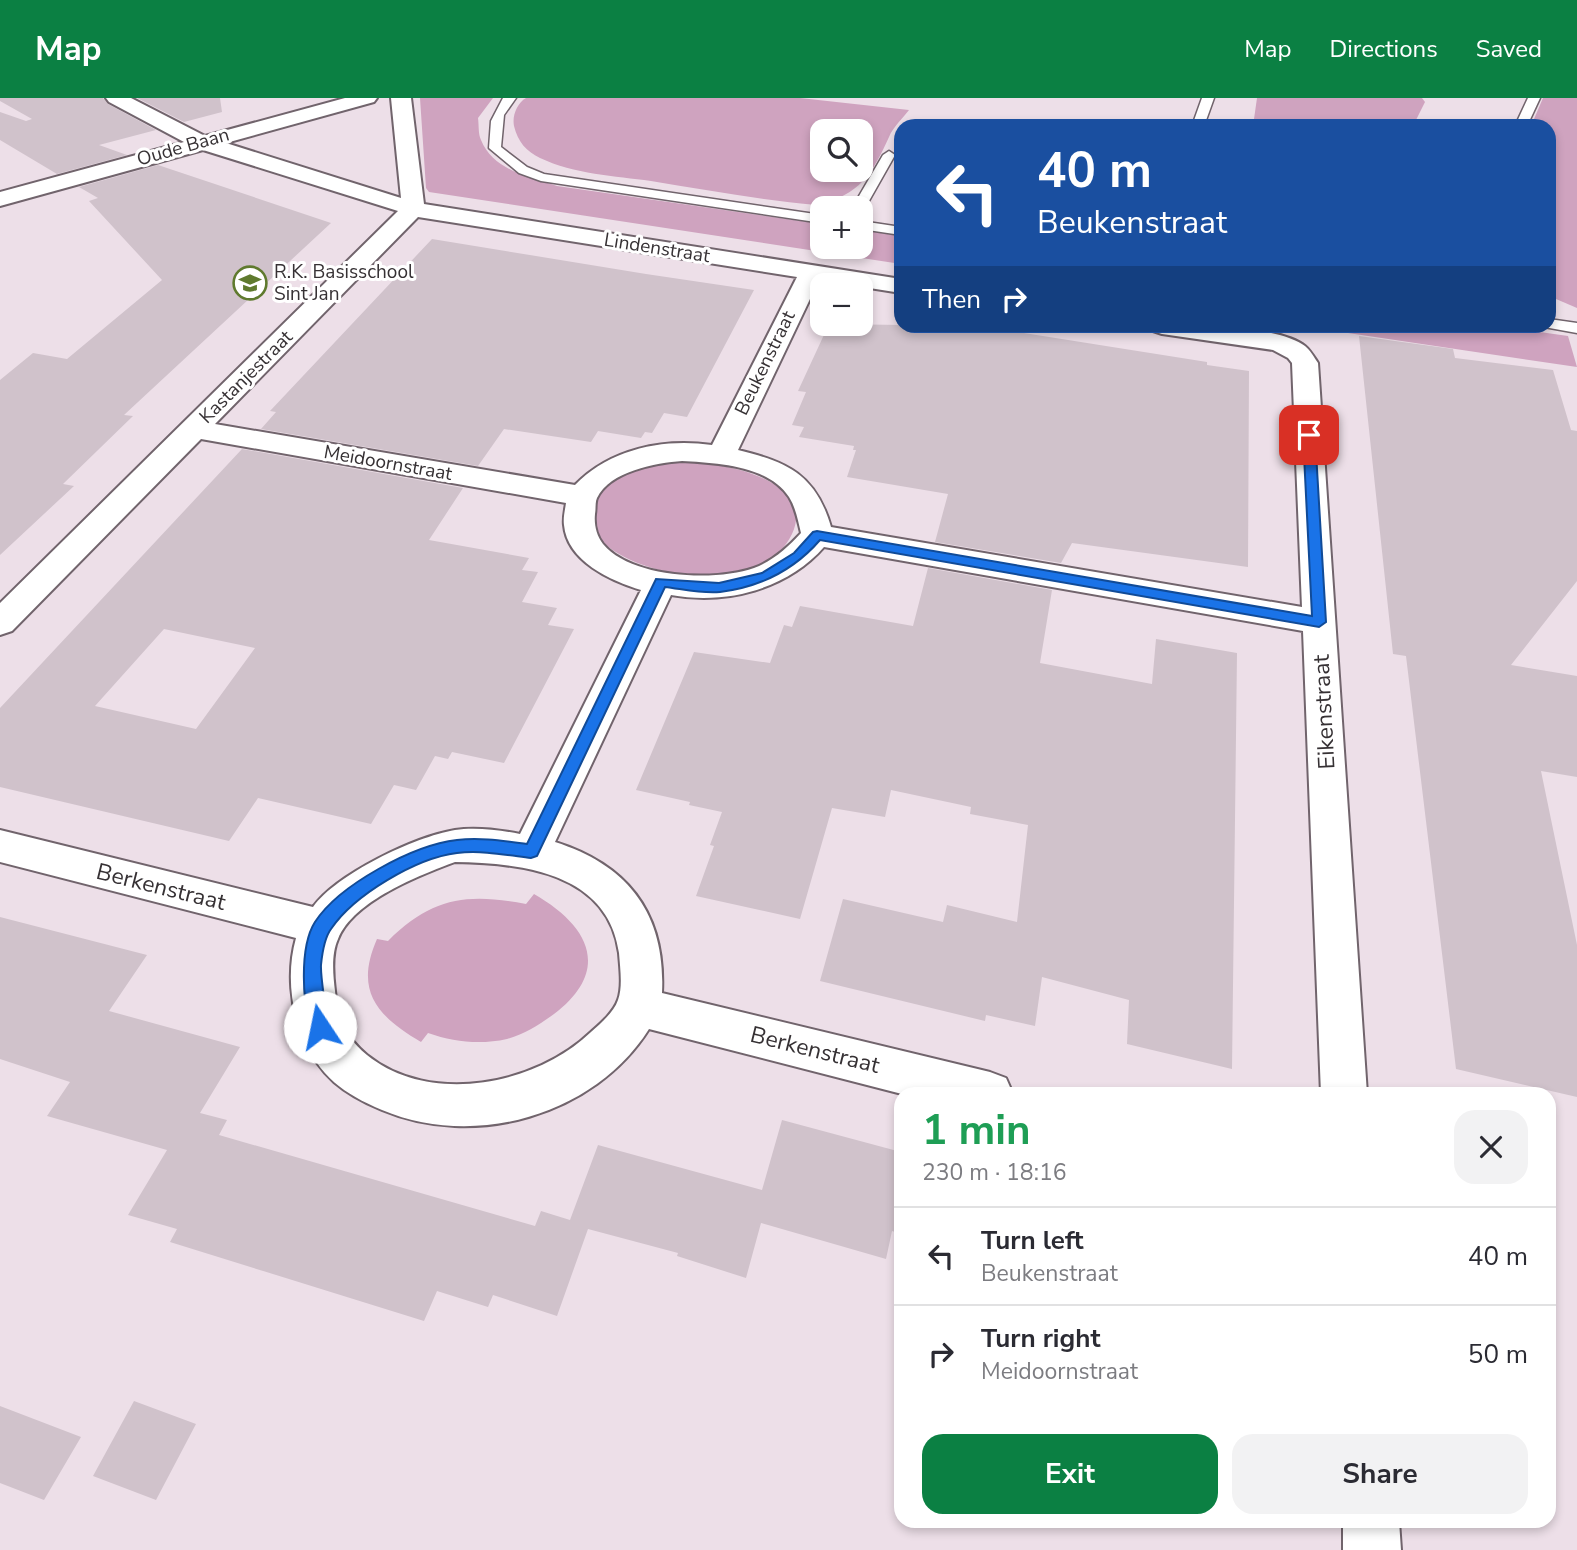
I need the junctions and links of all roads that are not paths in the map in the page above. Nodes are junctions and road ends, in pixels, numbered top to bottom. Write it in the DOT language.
graph roads {
  1 [pos="117,98"];
  2 [pos="367,98"];
  3 [pos="401,98"];
  4 [pos="510,98"];
  5 [pos="1208,98"];
  6 [pos="1534,98"];
  7 [pos="1200,119"];
  8 [pos="1524,119"];
  9 [pos="200,142"];
  10 [pos="890,155"];
  11 [pos="865,196"];
  12 [pos="0,199"];
  13 [pos="412,209"];
  14 [pos="810,217"];
  15 [pos="873,227"];
  16 [pos="894,230"];
  17 [pos="810,272"];
  18 [pos="894,285"];
  19 [pos="1556,325"];
  20 [pos="1577,328"];
  21 [pos="1211,333"];
  22 [pos="194,429"];
  23 [pos="722,454"];
  24 [pos="582,496"];
  25 [pos="817,535"];
  26 [pos="661,582"];
  27 [pos="1319,622"];
  28 [pos="0,623"];
  29 [pos="0,846"];
  30 [pos="531,851"];
  31 [pos="321,927"];
  32 [pos="639,1007"];
  33 [pos="962,1087"];
  34 [pos="1344,1087"];
  35 [pos="1371,1528"];
  36 [pos="1372,1550"];
  1 -- 9 [label="street, Lindenstraat"];
  2 -- 9 [label="street, Oude Baan"];
  3 -- 13 [label="street"];
  4 -- 14 [label="lane"];
  5 -- 7 [label="lane"];
  6 -- 8 [label="lane"];
  9 -- 12 [label="street, Oude Baan"];
  9 -- 13 [label="street, Lindenstraat"];
  10 -- 11 [label="lane"];
  13 -- 17 [label="street, Lindenstraat"];
  13 -- 22 [label="street, Kastanjestraat"];
  15 -- 16 [label="lane"];
  17 -- 18 [label="street, Lindenstraat"];
  17 -- 23 [label="street, Beukenstraat"];
  19 -- 20 [label="lane"];
  21 -- 27 [label="street, Eikenstraat"];
  22 -- 24 [label="street, Meidoornstraat"];
  22 -- 28 [label="street, Kastanjestraat"];
  23 -- 24 [label="street"];
  23 -- 25 [label="street"];
  24 -- 26 [label="street"];
  25 -- 26 [label="street"];
  25 -- 27 [label="street"];
  26 -- 30 [label="street"];
  27 -- 34 [label="street, Eikenstraat"];
  29 -- 31 [label="street, Berkenstraat"];
  30 -- 31 [label="street"];
  30 -- 32 [label="street"];
  31 -- 32 [label="street"];
  32 -- 33 [label="street, Berkenstraat"];
  35 -- 36 [label="street"];
}
